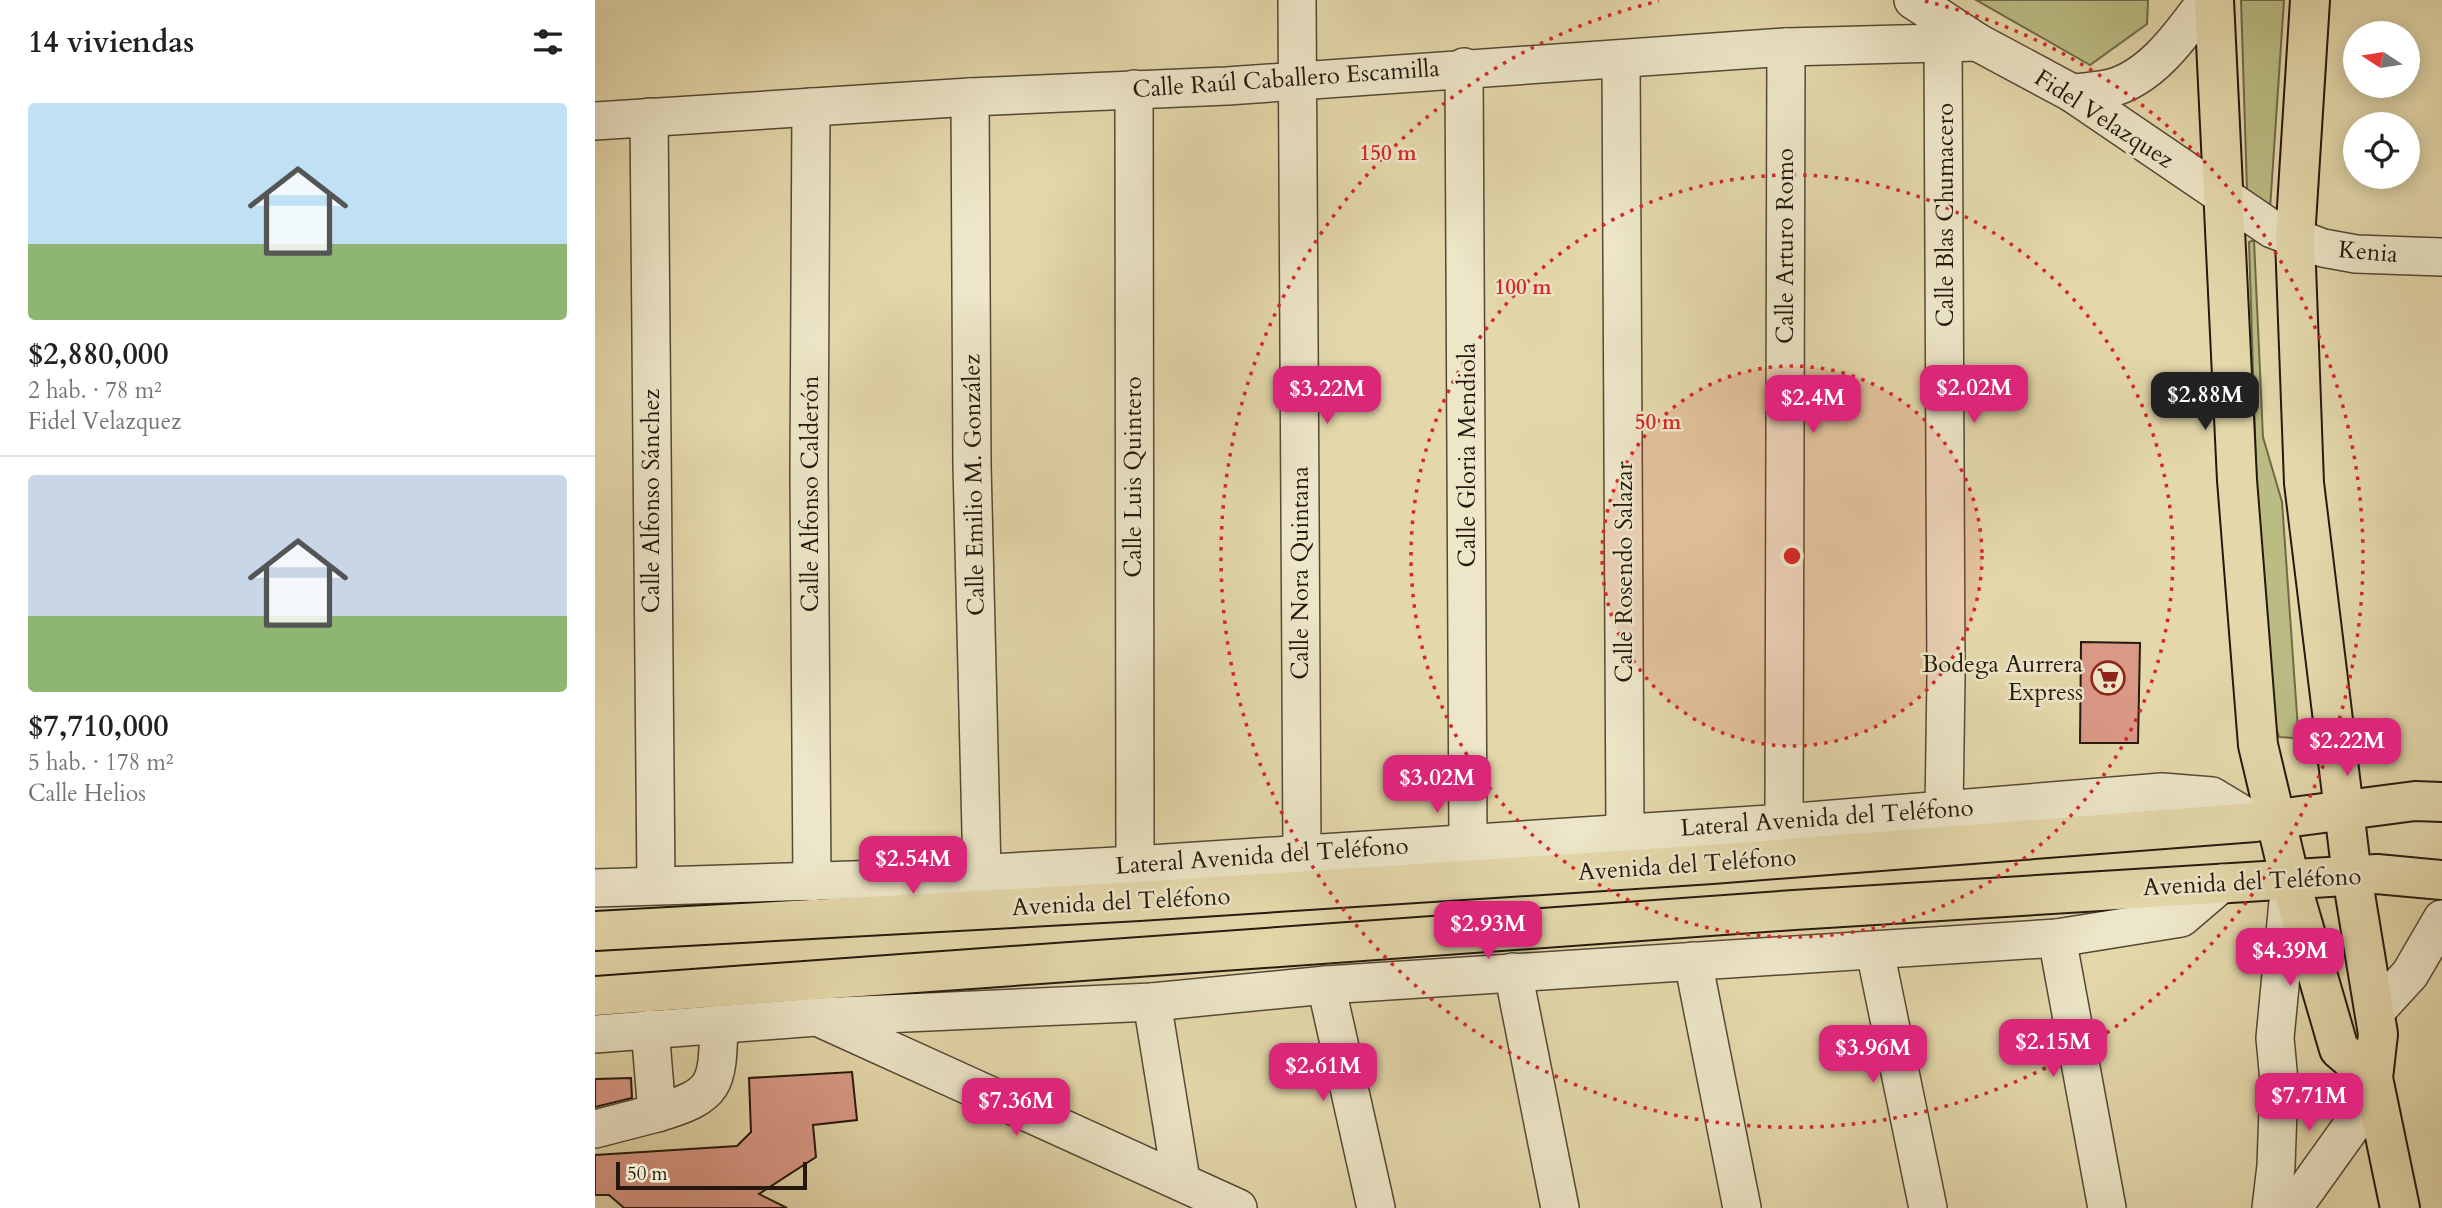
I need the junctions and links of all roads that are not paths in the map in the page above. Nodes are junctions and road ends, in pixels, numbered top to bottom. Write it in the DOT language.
graph roads {
  1 [pos="1297,0"];
  2 [pos="1913,0"];
  3 [pos="2207,0"];
  4 [pos="2214,0"];
  5 [pos="2309,0"];
  6 [pos="1960,41"];
  7 [pos="1786,47"];
  8 [pos="1621,59"];
  9 [pos="1464,67"];
  10 [pos="1298,79"];
  11 [pos="1134,89"];
  12 [pos="2072,93"];
  13 [pos="969,97"];
  14 [pos="811,107"];
  15 [pos="649,117"];
  16 [pos="595,121"];
  17 [pos="2224,199"];
  18 [pos="2295,239"];
  19 [pos="2442,257"];
  20 [pos="2442,802"];
  21 [pos="1944,810"];
  22 [pos="1784,823"];
  23 [pos="1625,832"];
  24 [pos="1468,842"];
  25 [pos="2348,843"];
  26 [pos="2276,844"];
  27 [pos="1711,846"];
  28 [pos="1301,852"];
  29 [pos="1135,865"];
  30 [pos="982,873"];
  31 [pos="2442,880"];
  32 [pos="812,882"];
  33 [pos="2222,883"];
  34 [pos="656,885"];
  35 [pos="595,888"];
  36 [pos="884,897"];
  37 [pos="1794,910"];
  38 [pos="2442,919"];
  39 [pos="595,931"];
  40 [pos="2057,938"];
  41 [pos="1875,951"];
  42 [pos="1798,954"];
  43 [pos="1693,961"];
  44 [pos="1513,972"];
  45 [pos="1326,985"];
  46 [pos="595,996"];
  47 [pos="1152,1002"];
  48 [pos="2375,1012"];
  49 [pos="817,1017"];
  50 [pos="719,1024"];
  51 [pos="650,1029"];
  52 [pos="595,1034"];
  53 [pos="2374,1085"];
  54 [pos="657,1113"];
  55 [pos="595,1129"];
  56 [pos="1181,1180"];
  57 [pos="1238,1208"];
  58 [pos="1376,1208"];
  59 [pos="1560,1208"];
  60 [pos="1742,1208"];
  61 [pos="1928,1208"];
  62 [pos="2107,1208"];
  63 [pos="2271,1208"];
  64 [pos="2293,1208"];
  65 [pos="2400,1208"];
  1 -- 10 [label="street, Calle Nora Quintana"];
  2 -- 6 [label="street, Fidel Velazquez"];
  3 -- 12 [label="street"];
  4 -- 17 [label="main road"];
  5 -- 18 [label="main road"];
  6 -- 7 [label="street, Calle Raúl Caballero Escamilla"];
  6 -- 12 [label="street, Fidel Velazquez"];
  6 -- 21 [label="street, Calle Blas Chumacero"];
  7 -- 8 [label="street, Calle Raúl Caballero Escamilla"];
  7 -- 22 [label="street, Calle Arturo Romo"];
  8 -- 9 [label="street, Calle Raúl Caballero Escamilla"];
  8 -- 23 [label="street, Calle Rosendo Salazar"];
  9 -- 10 [label="street, Calle Raúl Caballero Escamilla"];
  9 -- 24 [label="street, Calle Gloria Mendiola"];
  10 -- 11 [label="street, Calle Raúl Caballero Escamilla"];
  10 -- 28 [label="street, Calle Nora Quintana"];
  11 -- 13 [label="street, Calle Raúl Caballero Escamilla"];
  11 -- 29 [label="street, Calle Luis Quintero"];
  12 -- 17 [label="street, Fidel Velazquez"];
  13 -- 14 [label="street, Calle Raúl Caballero Escamilla"];
  13 -- 30 [label="street, Calle Emilio M. González"];
  14 -- 15 [label="street, Calle Raúl Caballero Escamilla"];
  14 -- 32 [label="street, Calle Alfonso Calderón"];
  15 -- 16 [label="street, Calle Raúl Caballero Escamilla"];
  15 -- 34 [label="street, Calle Alfonso Sánchez"];
  17 -- 18 [label="street, Fidel Velazquez"];
  17 -- 26 [label="main road"];
  18 -- 19 [label="street, Kenia"];
  18 -- 25 [label="main road"];
  20 -- 25 [label="main road, Avenida del Teléfono"];
  21 -- 22 [label="street, Lateral Avenida del Teléfono"];
  21 -- 26 [label="street, Lateral Avenida del Teléfono"];
  22 -- 27 [label="street, Lateral Avenida del Teléfono"];
  23 -- 24 [label="street, Lateral Avenida del Teléfono"];
  23 -- 27 [label="street, Lateral Avenida del Teléfono"];
  24 -- 28 [label="street, Lateral Avenida del Teléfono"];
  25 -- 26 [label="main road, Avenida del Teléfono"];
  25 -- 26 [label="main road, Avenida del Teléfono"];
  25 -- 31 [label="main road, Avenida del Teléfono"];
  25 -- 48 [label="main road"];
  26 -- 27 [label="main road, Avenida del Teléfono"];
  26 -- 33 [label="main road, Avenida del Teléfono"];
  26 -- 53 [label="main road"];
  26 -- 63 [label="street"];
  27 -- 36 [label="main road, Avenida del Teléfono"];
  28 -- 29 [label="street, Lateral Avenida del Teléfono"];
  29 -- 30 [label="street, Lateral Avenida del Teléfono"];
  30 -- 36 [label="street, Lateral Avenida del Teléfono"];
  32 -- 34 [label="street, Lateral Avenida del Teléfono"];
  32 -- 36 [label="street, Lateral Avenida del Teléfono"];
  33 -- 37 [label="main road, Avenida del Teléfono"];
  33 -- 40 [label="street"];
  34 -- 35 [label="street, Lateral Avenida del Teléfono"];
  36 -- 39 [label="main road, Avenida del Teléfono"];
  37 -- 42 [label="street"];
  37 -- 46 [label="main road, Avenida del Teléfono"];
  38 -- 48 [label="street"];
  40 -- 41 [label="street"];
  40 -- 62 [label="street"];
  41 -- 42 [label="street"];
  41 -- 61 [label="street"];
  42 -- 43 [label="street"];
  43 -- 44 [label="street"];
  43 -- 60 [label="street"];
  44 -- 45 [label="street"];
  44 -- 59 [label="street"];
  45 -- 47 [label="street"];
  45 -- 58 [label="street"];
  47 -- 49 [label="street"];
  47 -- 56 [label="street"];
  48 -- 53 [label="main road"];
  49 -- 50 [label="street"];
  49 -- 56 [label="street"];
  50 -- 51 [label="street"];
  50 -- 54 [label="street"];
  51 -- 52 [label="street"];
  51 -- 54 [label="street"];
  53 -- 64 [label="street"];
  53 -- 65 [label="main road"];
  54 -- 55 [label="street"];
  56 -- 57 [label="street"];
}
